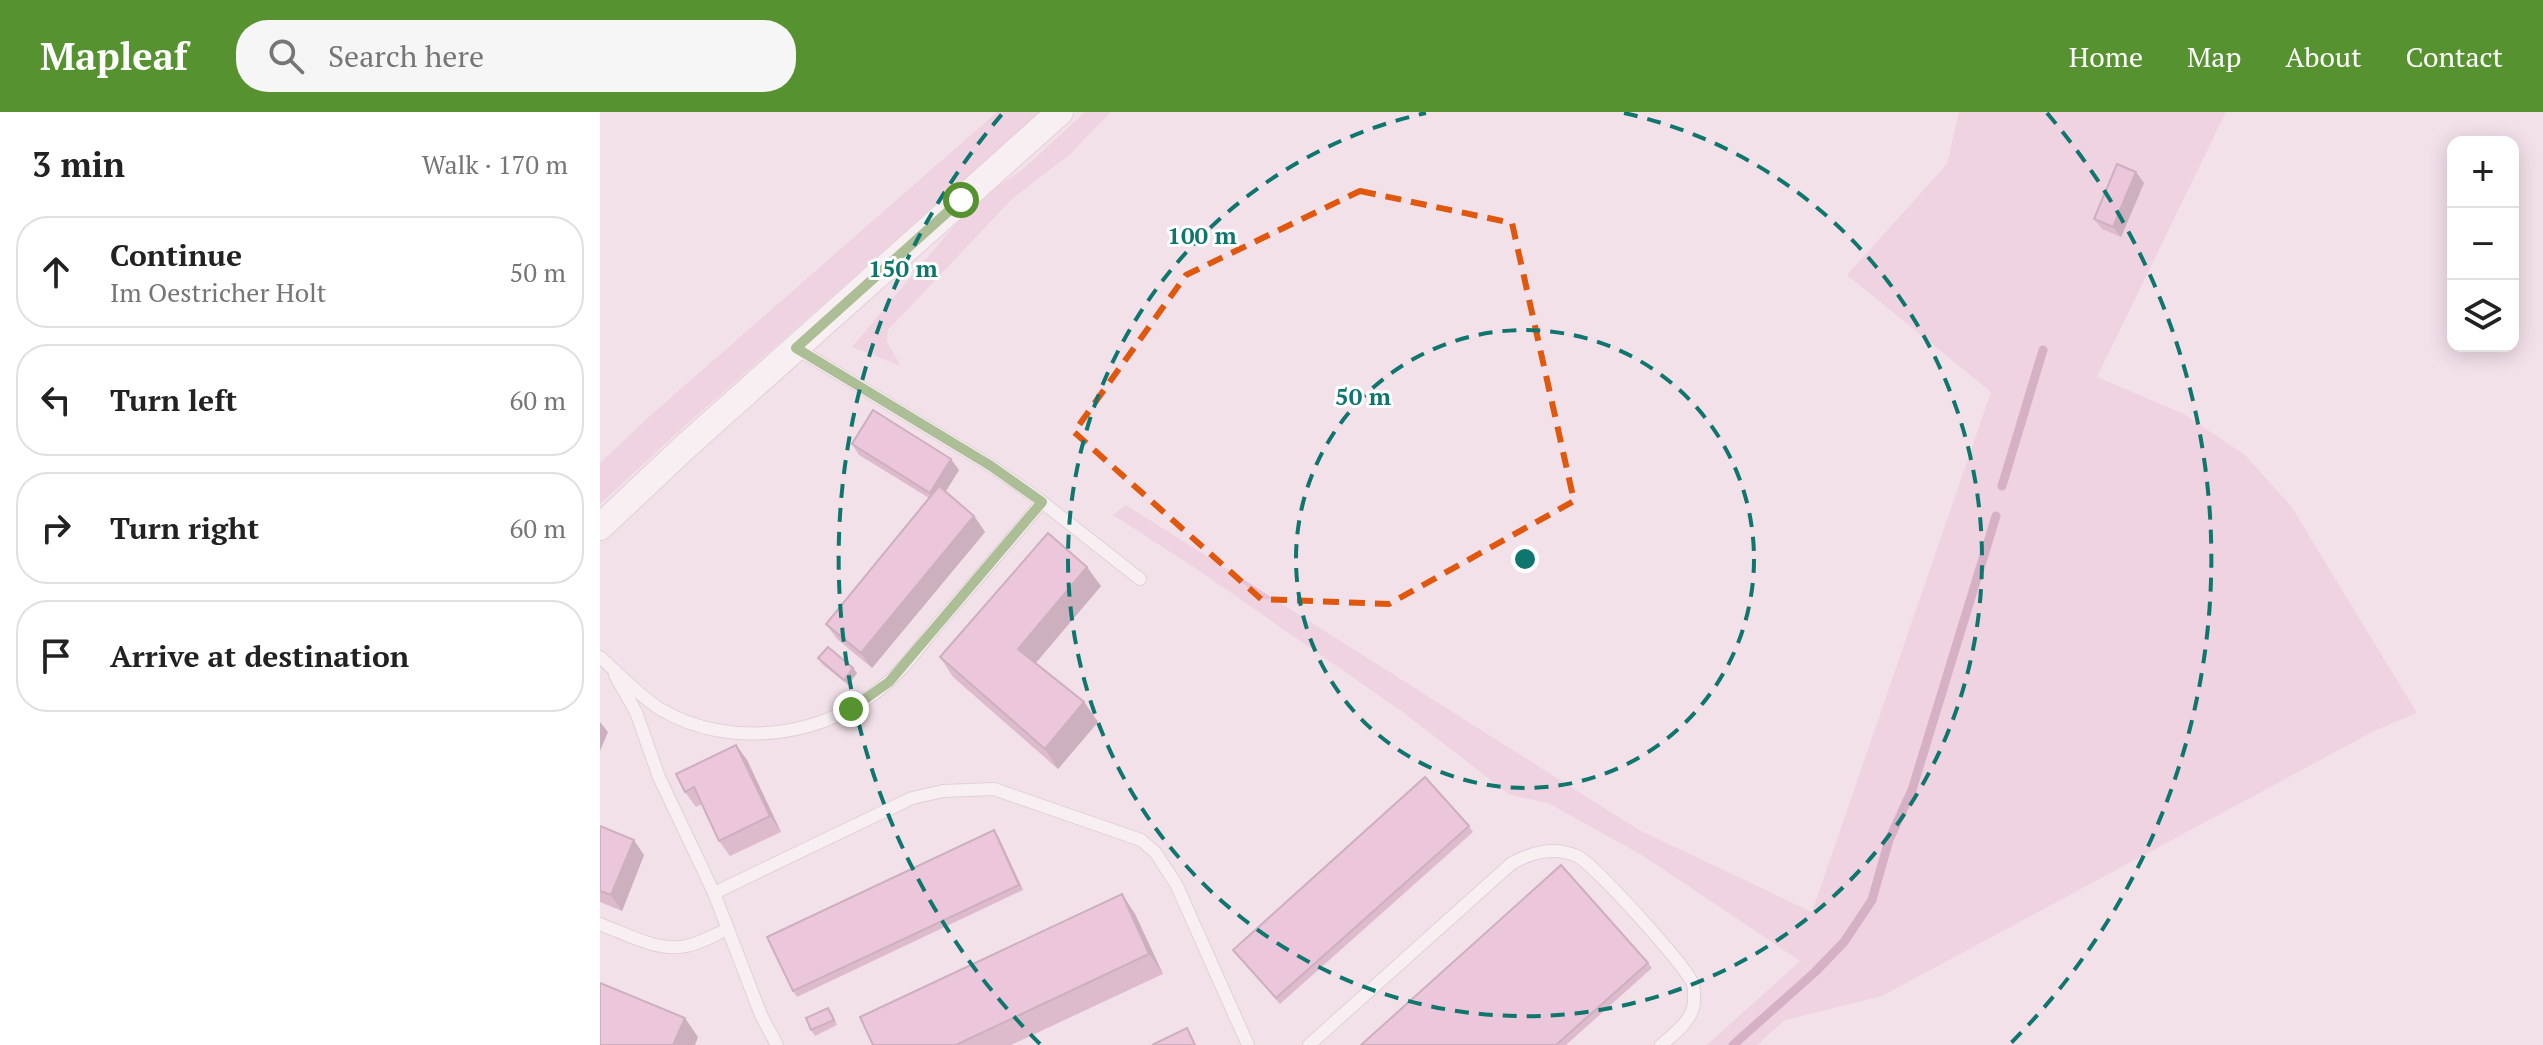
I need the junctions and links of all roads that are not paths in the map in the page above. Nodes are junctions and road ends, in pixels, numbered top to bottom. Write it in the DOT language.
graph roads {
  1 [pos="1060,112"];
  2 [pos="796,348"];
  3 [pos="1042,502"];
  4 [pos="600,527"];
  5 [pos="1140,579"];
  6 [pos="600,657"];
  7 [pos="612,669"];
  8 [pos="714,893"];
  9 [pos="600,924"];
  10 [pos="728,929"];
  11 [pos="777,1045"];
  12 [pos="1248,1045"];
  13 [pos="1309,1045"];
  14 [pos="1661,1045"];
  1 -- 2 [label="street"];
  2 -- 3 [label="lane"];
  2 -- 4 [label="street"];
  3 -- 5 [label="lane"];
  3 -- 7 [label="lane"];
  6 -- 7 [label="lane"];
  7 -- 8 [label="lane"];
  8 -- 10 [label="lane"];
  8 -- 12 [label="lane"];
  9 -- 10 [label="lane"];
  10 -- 11 [label="lane"];
  13 -- 14 [label="lane"];
}
